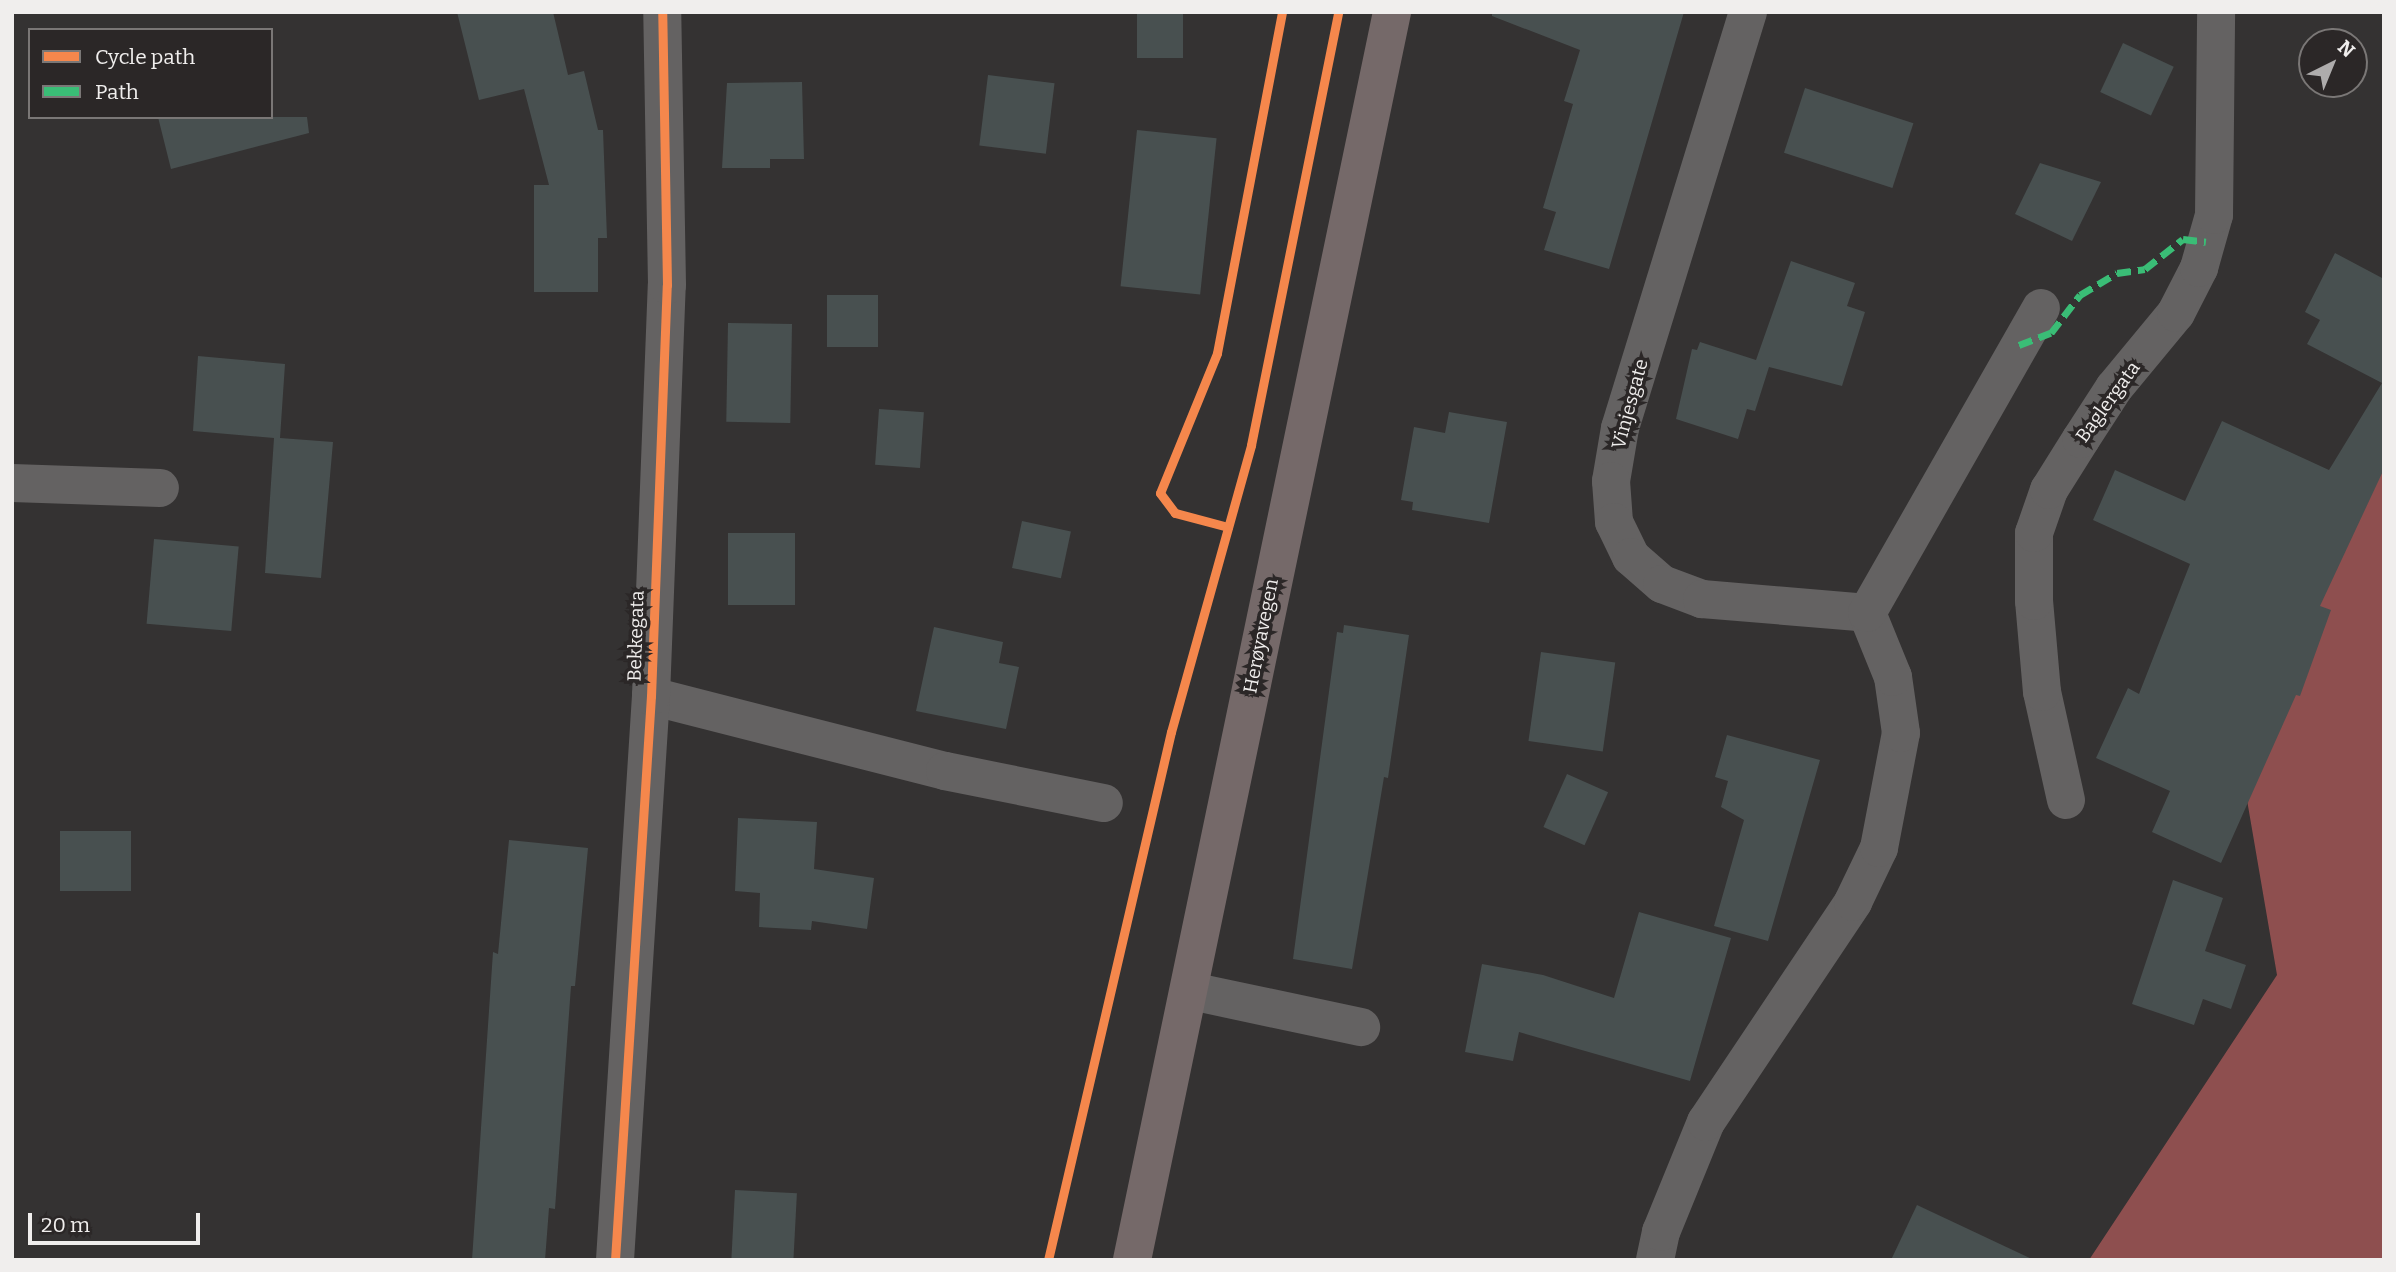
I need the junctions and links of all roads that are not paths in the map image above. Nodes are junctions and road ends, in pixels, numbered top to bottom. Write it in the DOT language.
graph roads {
  1 [pos="662,12"];
  2 [pos="1392,12"];
  3 [pos="1748,12"];
  4 [pos="2216,12"];
  5 [pos="2041,308"];
  6 [pos="12,483"];
  7 [pos="160,488"];
  8 [pos="1867,613"];
  9 [pos="651,696"];
  10 [pos="2066,800"];
  11 [pos="1104,803"];
  12 [pos="1191,991"];
  13 [pos="1360,1027"];
  14 [pos="615,1260"];
  15 [pos="1132,1260"];
  16 [pos="1655,1260"];
  1 -- 9 [label="street, Bekkegata"];
  2 -- 12 [label="highway, Herøyavegen"];
  3 -- 8 [label="street, Vinjesgate"];
  4 -- 10 [label="street, Baglergata"];
  5 -- 8 [label="street"];
  6 -- 7 [label="street"];
  8 -- 16 [label="street"];
  9 -- 11 [label="street, Bekkegata"];
  9 -- 14 [label="street, Bekkegata"];
  12 -- 13 [label="street"];
  12 -- 15 [label="highway, Herøyavegen"];
}
